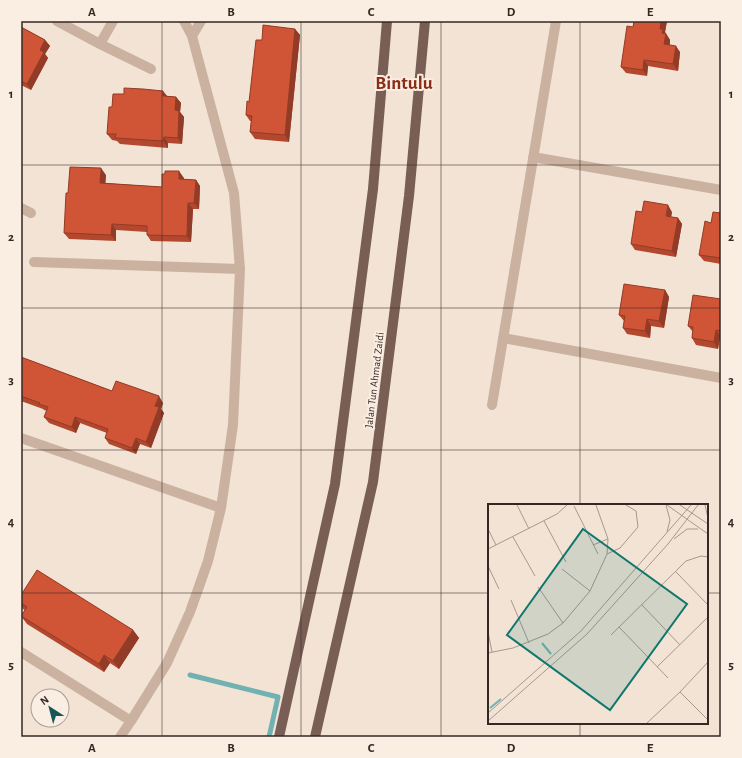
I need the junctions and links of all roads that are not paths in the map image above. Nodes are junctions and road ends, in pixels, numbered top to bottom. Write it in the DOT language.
graph roads {
  1 [pos="57,21"];
  2 [pos="113,21"];
  3 [pos="184,21"];
  4 [pos="201,21"];
  5 [pos="387,21"];
  6 [pos="425,21"];
  7 [pos="556,21"];
  8 [pos="192,36"];
  9 [pos="100,44"];
  10 [pos="151,68"];
  11 [pos="533,157"];
  12 [pos="721,190"];
  13 [pos="21,208"];
  14 [pos="31,213"];
  15 [pos="34,262"];
  16 [pos="240,269"];
  17 [pos="503,338"];
  18 [pos="721,378"];
  19 [pos="492,405"];
  20 [pos="21,438"];
  21 [pos="221,508"];
  22 [pos="21,652"];
  23 [pos="131,721"];
  24 [pos="120,737"];
  25 [pos="279,737"];
  26 [pos="315,737"];
  1 -- 9 [label="street"];
  2 -- 9 [label="street"];
  3 -- 8 [label="street"];
  4 -- 8 [label="street"];
  5 -- 25 [label="main road"];
  6 -- 26 [label="main road, Jalan Tun Ahmad Zaidi"];
  7 -- 11 [label="street"];
  8 -- 16 [label="street"];
  9 -- 10 [label="street"];
  11 -- 12 [label="street"];
  11 -- 17 [label="street"];
  13 -- 14 [label="street"];
  15 -- 16 [label="street"];
  16 -- 21 [label="street"];
  17 -- 18 [label="street"];
  17 -- 19 [label="street"];
  20 -- 21 [label="street"];
  21 -- 23 [label="street"];
  22 -- 23 [label="street"];
  23 -- 24 [label="street"];
}
